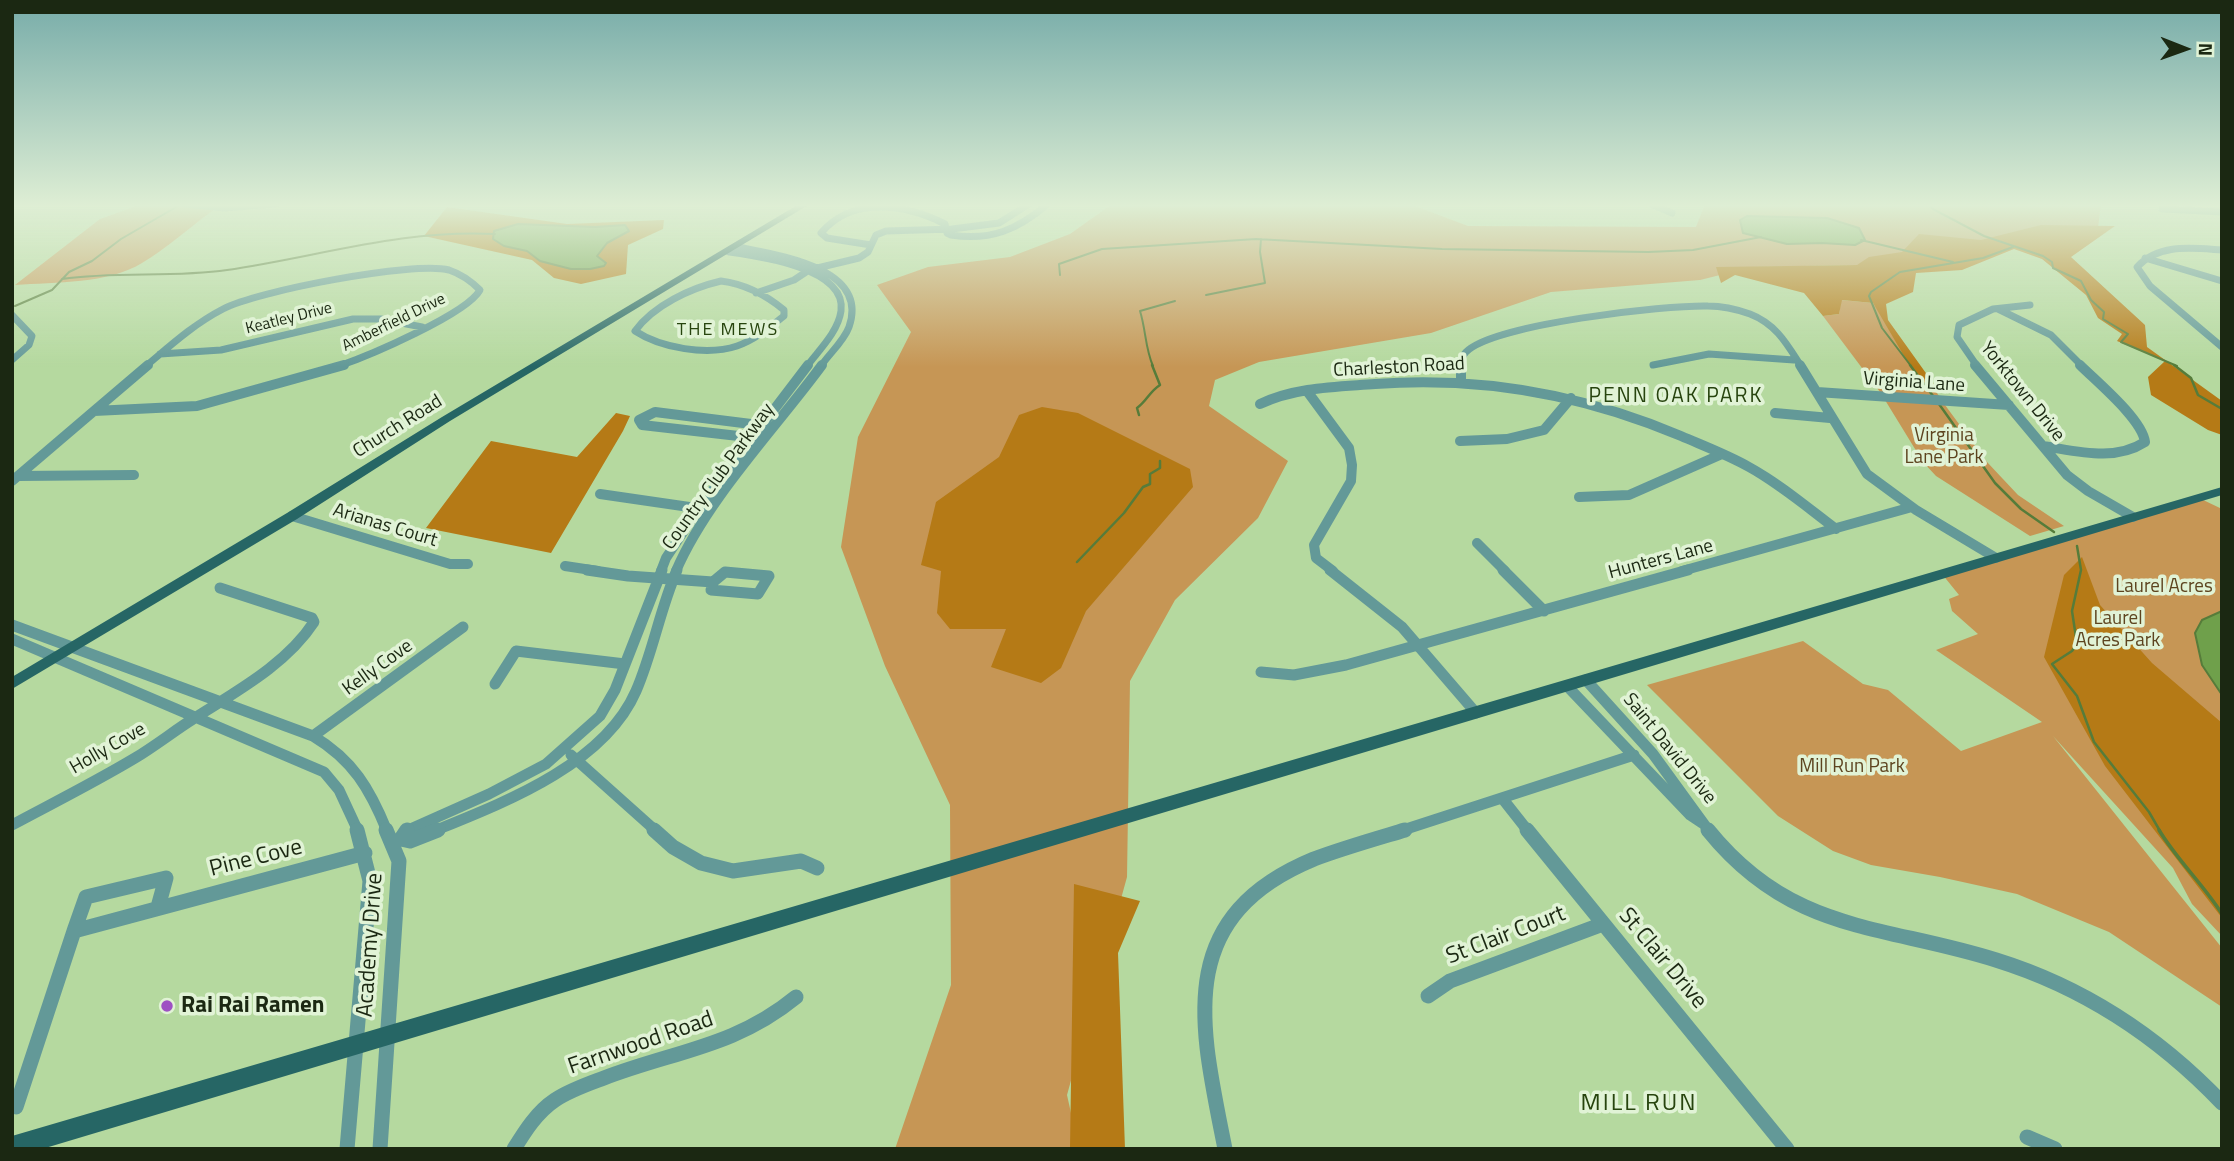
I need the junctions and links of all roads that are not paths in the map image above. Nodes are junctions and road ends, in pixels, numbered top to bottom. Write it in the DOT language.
graph roads {
  1 [pos="718,258"];
  2 [pos="770,258"];
  3 [pos="856,258"];
  4 [pos="2145,258"];
  5 [pos="818,271"];
  6 [pos="2222,281"];
  7 [pos="756,293"];
  8 [pos="2030,305"];
  9 [pos="1998,309"];
  10 [pos="12,316"];
  11 [pos="425,327"];
  12 [pos="2222,347"];
  13 [pos="160,354"];
  14 [pos="12,360"];
  15 [pos="1794,360"];
  16 [pos="1653,365"];
  17 [pos="1461,380"];
  18 [pos="1307,391"];
  19 [pos="1817,392"];
  20 [pos="1571,397"];
  21 [pos="1260,404"];
  22 [pos="2009,405"];
  23 [pos="93,411"];
  24 [pos="1775,414"];
  25 [pos="1830,418"];
  26 [pos="762,425"];
  27 [pos="776,427"];
  28 [pos="753,438"];
  29 [pos="767,439"];
  30 [pos="1460,441"];
  31 [pos="2043,446"];
  32 [pos="1722,454"];
  33 [pos="134,475"];
  34 [pos="15,479"];
  35 [pos="2222,491"];
  36 [pos="600,495"];
  37 [pos="1579,497"];
  38 [pos="1912,507"];
  39 [pos="699,508"];
  40 [pos="713,510"];
  41 [pos="292,516"];
  42 [pos="2133,517"];
  43 [pos="1836,529"];
  44 [pos="1476,542"];
  45 [pos="1996,558"];
  46 [pos="468,564"];
  47 [pos="565,566"];
  48 [pos="658,578"];
  49 [pos="673,579"];
  50 [pos="713,582"];
  51 [pos="220,588"];
  52 [pos="1544,611"];
  53 [pos="12,625"];
  54 [pos="463,627"];
  55 [pos="12,639"];
  56 [pos="1418,644"];
  57 [pos="73,648"];
  58 [pos="55,658"];
  59 [pos="625,664"];
  60 [pos="1261,672"];
  61 [pos="1586,680"];
  62 [pos="12,684"];
  63 [pos="495,684"];
  64 [pos="1568,687"];
  65 [pos="221,704"];
  66 [pos="1476,713"];
  67 [pos="196,718"];
  68 [pos="313,736"];
  69 [pos="563,749"];
  70 [pos="1633,755"];
  71 [pos="576,759"];
  72 [pos="1502,799"];
  73 [pos="1704,824"];
  74 [pos="12,825"];
  75 [pos="365,853"];
  76 [pos="817,868"];
  77 [pos="158,907"];
  78 [pos="1603,924"];
  79 [pos="74,930"];
  80 [pos="1428,996"];
  81 [pos="796,997"];
  82 [pos="388,1036"];
  83 [pos="356,1046"];
  84 [pos="2222,1103"];
  85 [pos="16,1107"];
  86 [pos="2027,1138"];
  87 [pos="12,1147"];
  88 [pos="347,1149"];
  89 [pos="380,1149"];
  90 [pos="514,1149"];
  91 [pos="1225,1149"];
  92 [pos="1787,1149"];
  93 [pos="2055,1149"];
  1 -- 41 [label="main road, Church Road"];
  2 -- 5 [label="street, Country Club Parkway"];
  3 -- 5 [label="street"];
  4 -- 6 [label="street"];
  4 -- 12 [label="street"];
  5 -- 7 [label="street"];
  5 -- 26 [label="street, Country Club Parkway"];
  5 -- 27 [label="street, Country Club Parkway"];
  7 -- 7 [label="street"];
  8 -- 9 [label="street, Yorktown Drive"];
  9 -- 22 [label="street, Yorktown Drive"];
  9 -- 31 [label="street"];
  10 -- 14 [label="street"];
  11 -- 13 [label="street, Keatley Drive"];
  11 -- 13 [label="street, Amberfield Drive"];
  11 -- 23 [label="street, Amberfield Drive"];
  13 -- 23 [label="street, Amberfield Drive"];
  15 -- 16 [label="street"];
  15 -- 17 [label="street"];
  15 -- 19 [label="street"];
  17 -- 18 [label="street, Charleston Road"];
  17 -- 20 [label="street, Charleston Road"];
  18 -- 21 [label="street, Charleston Road"];
  18 -- 56 [label="street"];
  19 -- 22 [label="street, Virginia Lane"];
  19 -- 25 [label="street"];
  20 -- 30 [label="street"];
  20 -- 32 [label="street, Charleston Road"];
  22 -- 31 [label="street, Yorktown Drive"];
  23 -- 34 [label="street, Amberfield Drive"];
  24 -- 25 [label="street"];
  25 -- 38 [label="street"];
  26 -- 27 [label="street"];
  26 -- 28 [label="street, Country Club Parkway"];
  26 -- 28 [label="street"];
  27 -- 29 [label="street, Country Club Parkway"];
  28 -- 29 [label="street"];
  28 -- 39 [label="street, Country Club Parkway"];
  29 -- 40 [label="street, Country Club Parkway"];
  31 -- 42 [label="street, Yorktown Drive"];
  32 -- 37 [label="street"];
  32 -- 43 [label="street, Charleston Road"];
  33 -- 34 [label="street"];
  35 -- 42 [label="main road"];
  36 -- 39 [label="street"];
  38 -- 43 [label="street, Hunters Lane"];
  38 -- 45 [label="street"];
  39 -- 40 [label="street"];
  39 -- 48 [label="street, Country Club Parkway"];
  40 -- 49 [label="street, Country Club Parkway"];
  41 -- 46 [label="street, Arianas Court"];
  41 -- 57 [label="main road, Church Road"];
  42 -- 45 [label="main road"];
  43 -- 52 [label="street, Hunters Lane"];
  44 -- 52 [label="street"];
  45 -- 61 [label="main road"];
  47 -- 48 [label="street"];
  48 -- 49 [label="street"];
  48 -- 59 [label="street, Country Club Parkway"];
  49 -- 50 [label="street"];
  49 -- 71 [label="street, Country Club Parkway"];
  50 -- 50 [label="street"];
  51 -- 65 [label="street, Holly Cove"];
  52 -- 56 [label="street, Hunters Lane"];
  53 -- 57 [label="street"];
  54 -- 68 [label="street, Kelly Cove"];
  55 -- 58 [label="street"];
  56 -- 60 [label="street, Hunters Lane"];
  56 -- 66 [label="street"];
  57 -- 58 [label="main road, Church Road"];
  57 -- 65 [label="street, Academy Drive"];
  58 -- 62 [label="main road, Church Road"];
  58 -- 67 [label="street, Academy Drive"];
  59 -- 63 [label="street"];
  59 -- 69 [label="street, Country Club Parkway"];
  61 -- 64 [label="main road"];
  61 -- 73 [label="street, Saint David Drive"];
  64 -- 66 [label="main road"];
  64 -- 70 [label="street, Saint David Drive"];
  65 -- 67 [label="street, Holly Cove"];
  65 -- 68 [label="street, Academy Drive"];
  66 -- 82 [label="main road"];
  67 -- 74 [label="street, Holly Cove"];
  67 -- 75 [label="street, Academy Drive"];
  68 -- 82 [label="street, Academy Drive"];
  69 -- 71 [label="street"];
  69 -- 71 [label="street, Country Club Parkway"];
  70 -- 72 [label="street"];
  70 -- 73 [label="street, Saint David Drive"];
  71 -- 76 [label="street"];
  72 -- 78 [label="street, St Clair Drive"];
  72 -- 91 [label="street"];
  73 -- 84 [label="street"];
  75 -- 77 [label="street, Pine Cove"];
  75 -- 83 [label="street, Academy Drive"];
  77 -- 79 [label="street, Pine Cove"];
  77 -- 79 [label="street"];
  78 -- 80 [label="street, St Clair Court"];
  78 -- 92 [label="street, St Clair Drive"];
  79 -- 85 [label="street"];
  81 -- 90 [label="street, Farnwood Road"];
  82 -- 83 [label="main road"];
  82 -- 89 [label="street, Academy Drive"];
  83 -- 87 [label="main road"];
  83 -- 88 [label="street, Academy Drive"];
  86 -- 93 [label="street"];
}
